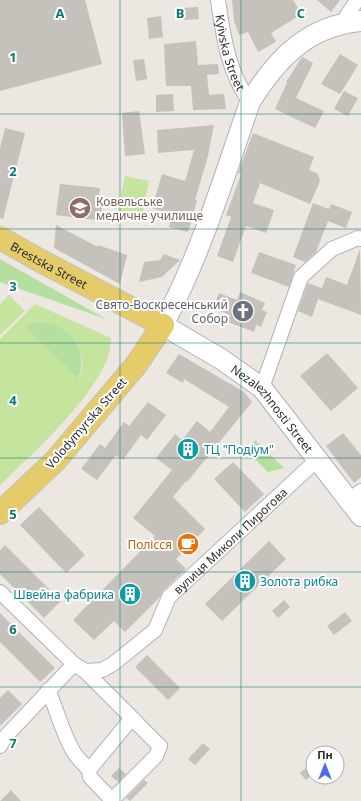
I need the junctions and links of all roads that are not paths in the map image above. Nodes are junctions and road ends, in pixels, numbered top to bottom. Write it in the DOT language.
graph roads {
  1 [pos="218,0"];
  2 [pos="357,0"];
  3 [pos="354,22"];
  4 [pos="250,102"];
  5 [pos="0,238"];
  6 [pos="361,239"];
  7 [pos="163,325"];
  8 [pos="262,388"];
  9 [pos="318,459"];
  10 [pos="355,495"];
  11 [pos="0,513"];
  12 [pos="361,516"];
  13 [pos="0,592"];
  14 [pos="80,667"];
  15 [pos="48,690"];
  16 [pos="132,718"];
  17 [pos="0,746"];
  18 [pos="89,770"];
  1 -- 4 [label="street, Kyivska Street"];
  2 -- 3 [label="street"];
  3 -- 4 [label="main road"];
  4 -- 7 [label="main road"];
  5 -- 7 [label="main road, Brestska Street"];
  6 -- 8 [label="street"];
  7 -- 8 [label="main road, Nezalezhnosti Street"];
  7 -- 11 [label="main road, Volodymyrska Street"];
  8 -- 9 [label="main road, Nezalezhnosti Street"];
  9 -- 10 [label="main road, Nezalezhnosti Street"];
  9 -- 14 [label="street, вулиця Миколи Пирогова"];
  10 -- 12 [label="main road, Nezalezhnosti Street"];
  13 -- 14 [label="street"];
  14 -- 15 [label="street"];
  14 -- 16 [label="street"];
  15 -- 17 [label="street"];
  15 -- 18 [label="street"];
  16 -- 18 [label="street"];
  16 -- 18 [label="street"];
}
